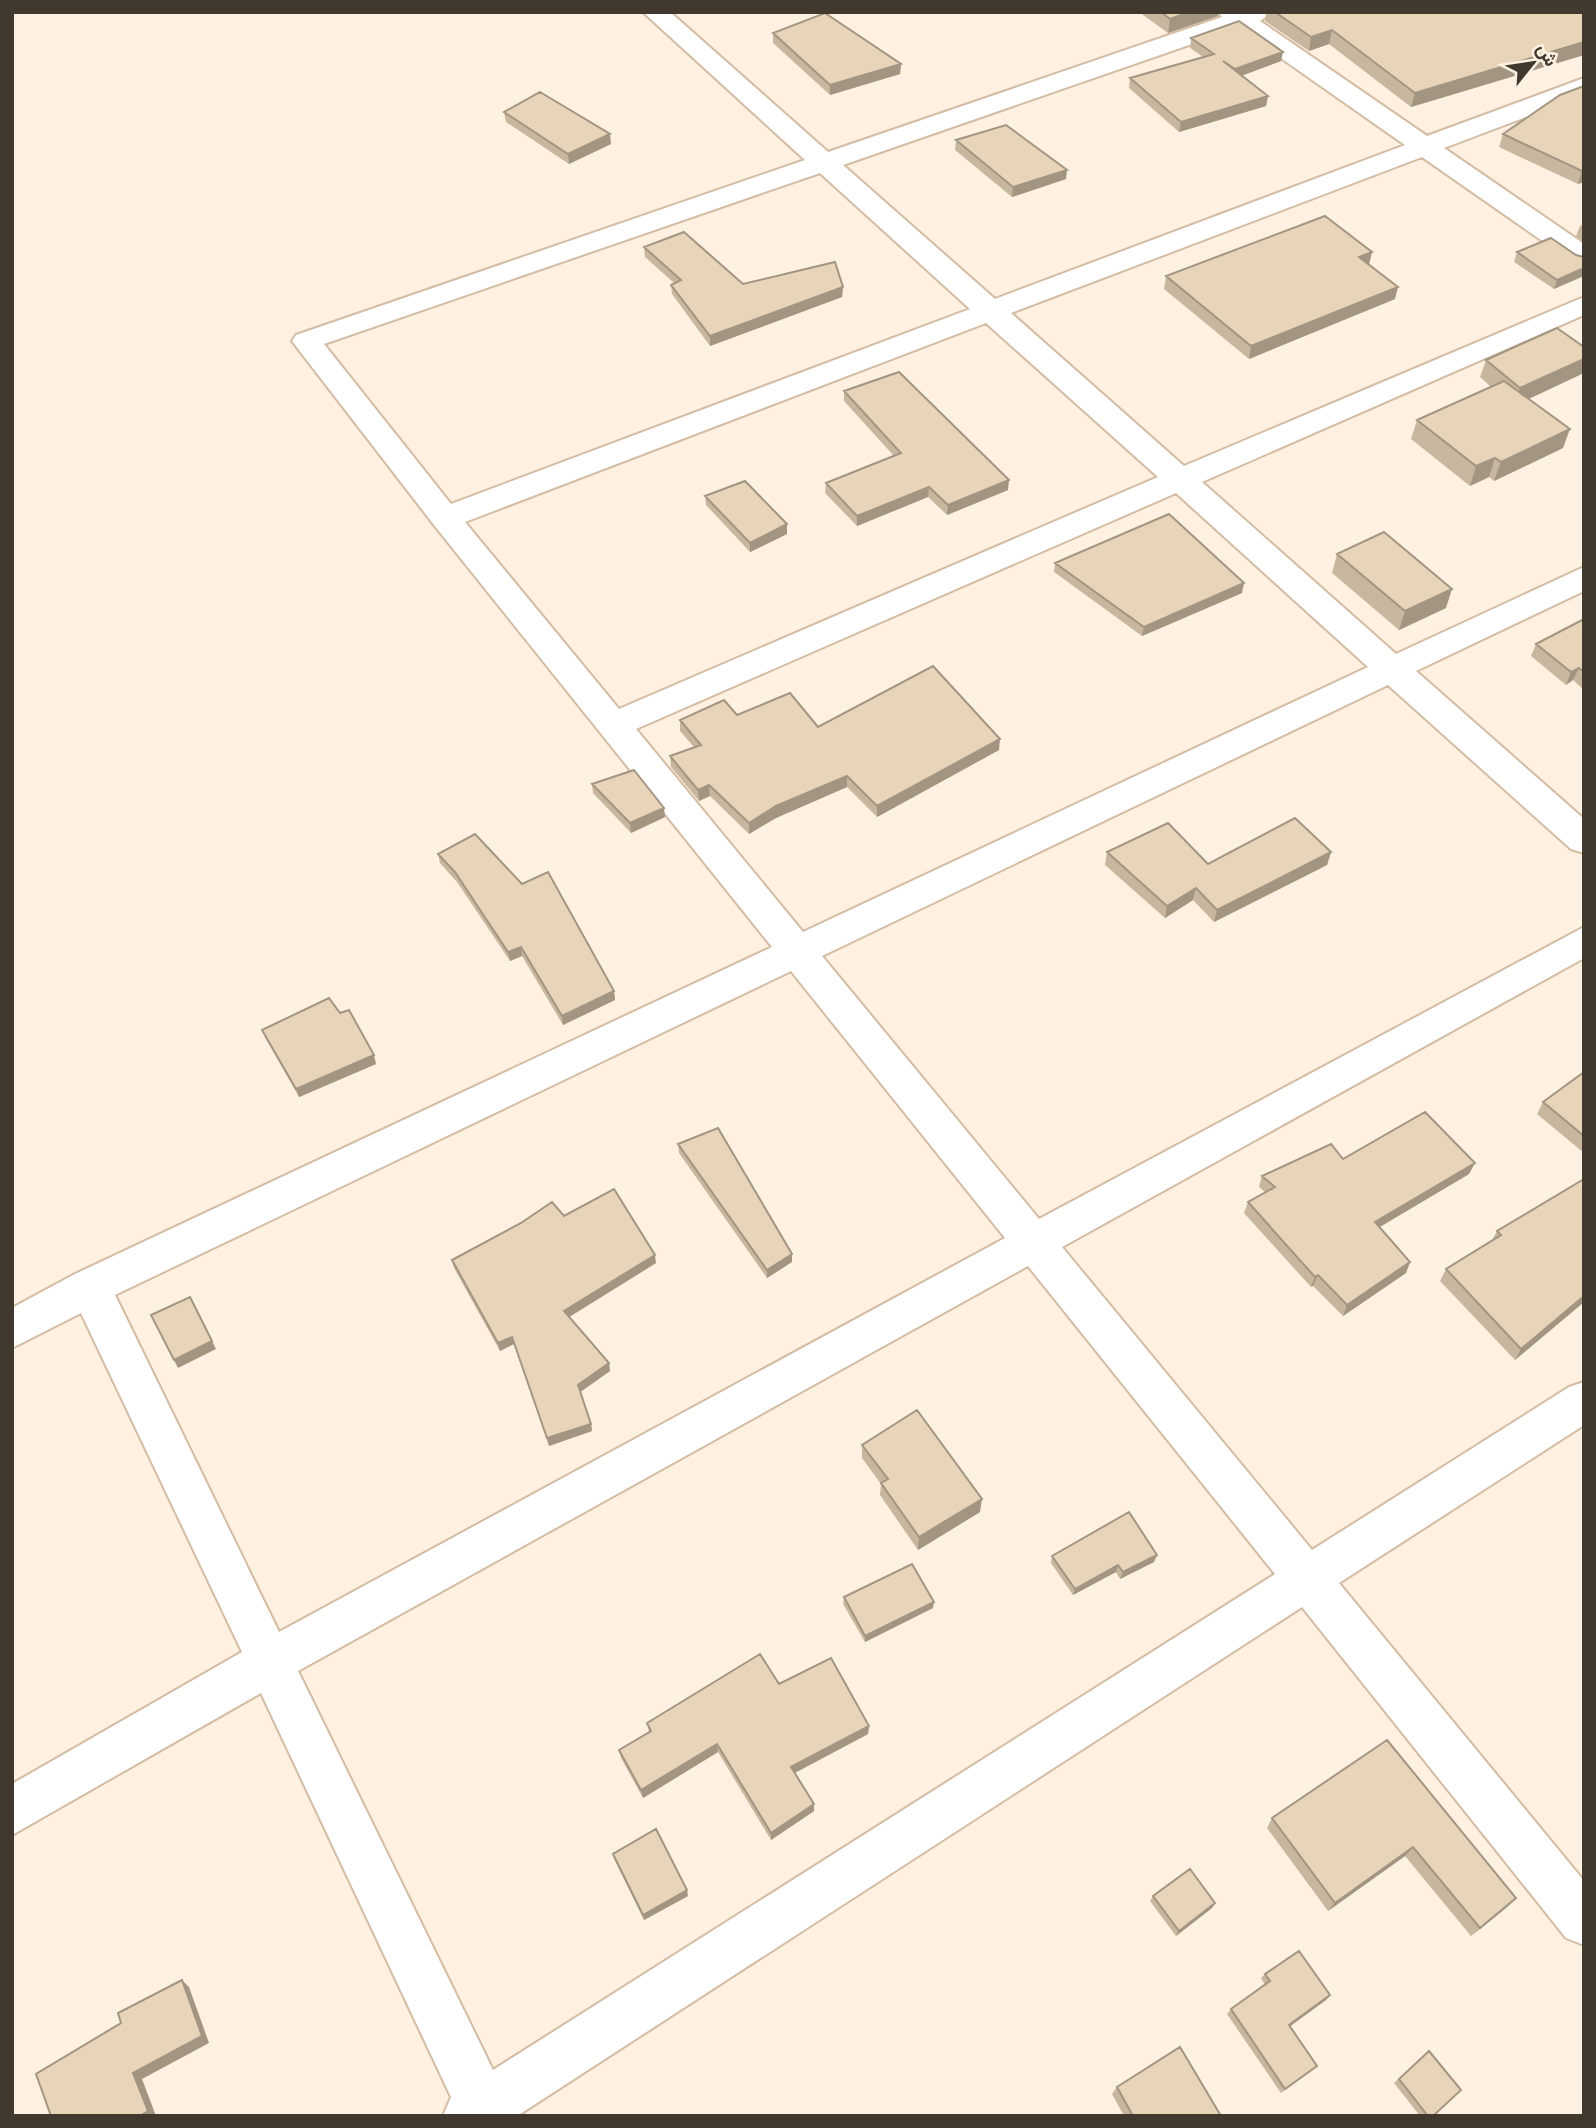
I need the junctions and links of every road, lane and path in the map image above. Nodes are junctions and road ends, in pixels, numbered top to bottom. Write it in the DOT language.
graph roads {
  1 [pos="655,12"];
  2 [pos="1244,15"];
  3 [pos="1584,86"];
  4 [pos="1424,146"];
  5 [pos="824,163"];
  6 [pos="1584,257"];
  7 [pos="1584,305"];
  8 [pos="991,311"];
  9 [pos="1180,480"];
  10 [pos="445,518"];
  11 [pos="1584,578"];
  12 [pos="1392,669"];
  13 [pos="613,725"];
  14 [pos="1584,840"];
  15 [pos="1584,941"];
  16 [pos="797,951"];
  17 [pos="1034,1243"];
  18 [pos="90,1287"];
  19 [pos="12,1329"];
  20 [pos="1584,1401"];
  21 [pos="1307,1579"];
  22 [pos="271,1661"];
  23 [pos="12,1811"];
  24 [pos="1584,1920"];
  25 [pos="480,2113"];
  1 -- 5 [label="street"];
  2 -- 4 [label="street"];
  2 -- 5 [label="street"];
  3 -- 4 [label="street"];
  4 -- 6 [label="street"];
  4 -- 8 [label="street"];
  5 -- 8 [label="street"];
  5 -- 10 [label="street"];
  7 -- 9 [label="street"];
  8 -- 9 [label="street"];
  8 -- 10 [label="street"];
  9 -- 12 [label="street"];
  9 -- 13 [label="street"];
  10 -- 13 [label="street"];
  11 -- 12 [label="street"];
  12 -- 14 [label="street"];
  12 -- 16 [label="street"];
  13 -- 16 [label="street"];
  15 -- 17 [label="street"];
  16 -- 17 [label="street"];
  16 -- 18 [label="street"];
  17 -- 21 [label="street"];
  17 -- 22 [label="street"];
  18 -- 19 [label="street"];
  18 -- 22 [label="street"];
  20 -- 21 [label="street"];
  21 -- 24 [label="street"];
  21 -- 25 [label="street"];
  22 -- 23 [label="street"];
  22 -- 25 [label="street"];
}
